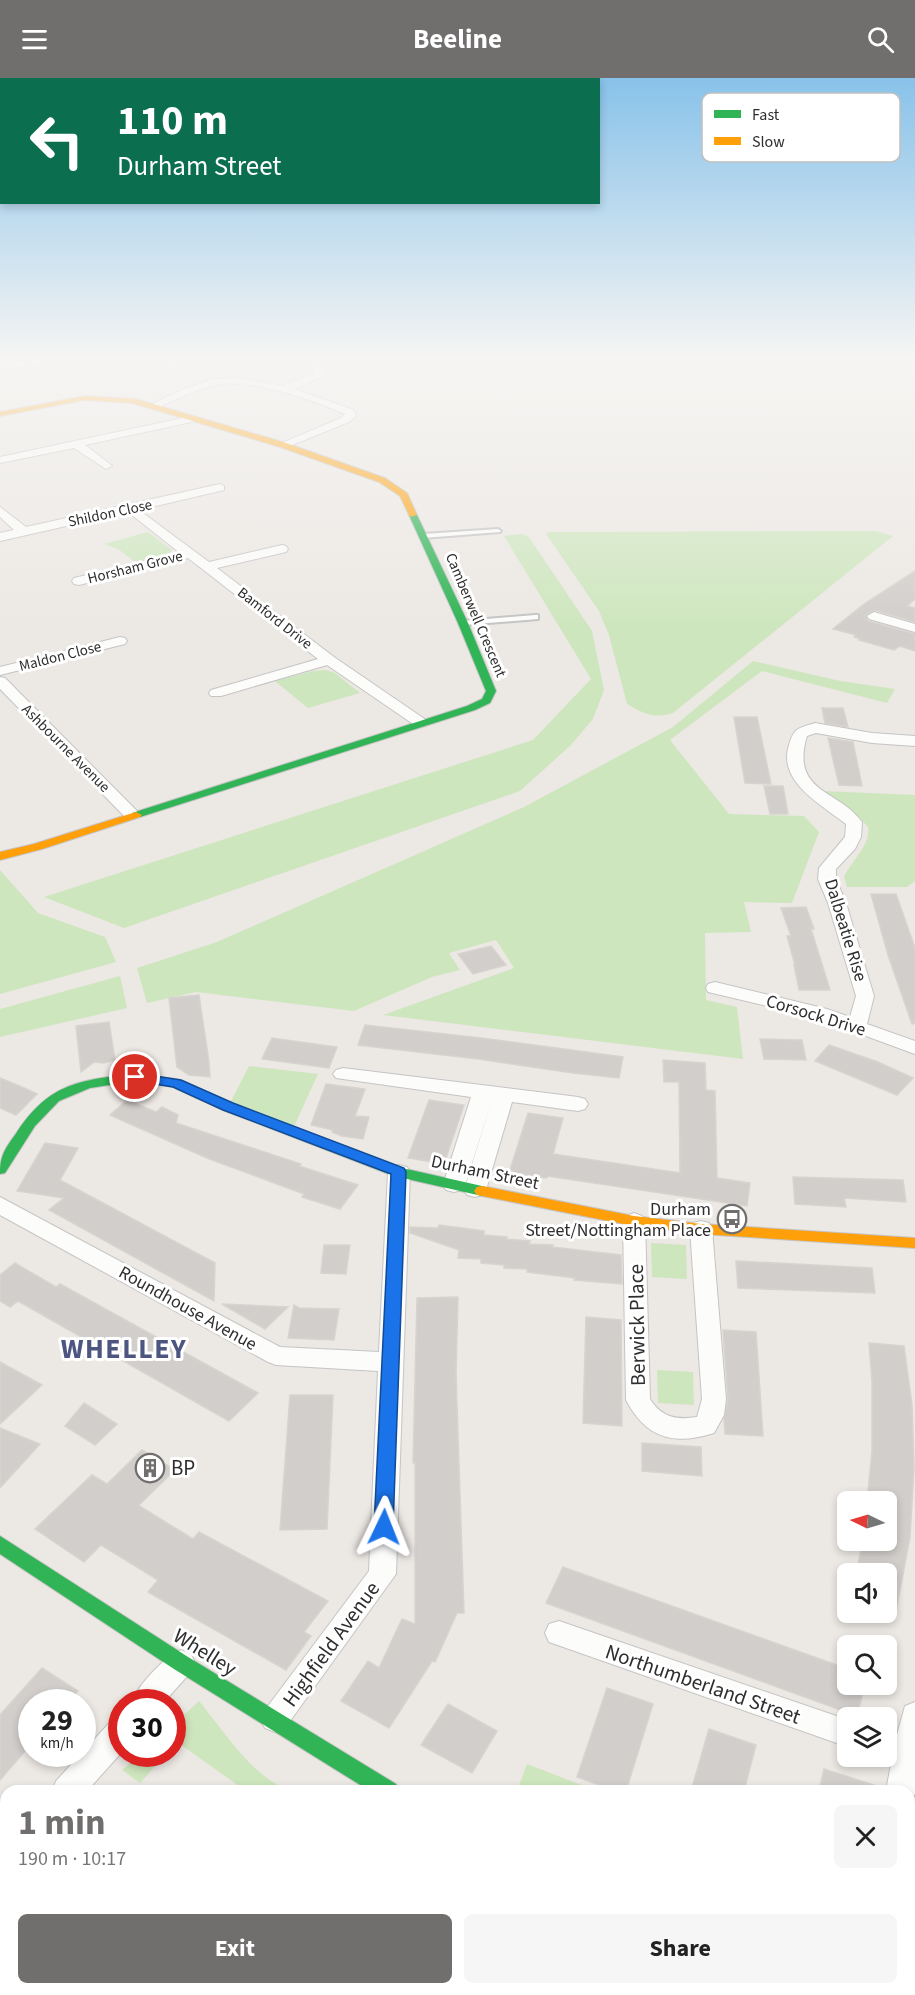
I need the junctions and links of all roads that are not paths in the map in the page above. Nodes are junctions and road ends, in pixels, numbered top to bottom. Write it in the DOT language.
graph roads {
  1 [pos="60,447"];
  2 [pos="81,447"];
  3 [pos="290,447"];
  4 [pos="0,460"];
  5 [pos="119,463"];
  6 [pos="106,466"];
  7 [pos="92,469"];
  8 [pos="220,488"];
  9 [pos="131,509"];
  10 [pos="0,511"];
  11 [pos="498,531"];
  12 [pos="24,532"];
  13 [pos="423,536"];
  14 [pos="0,537"];
  15 [pos="282,549"];
  16 [pos="190,554"];
  17 [pos="208,566"];
  18 [pos="79,581"];
  19 [pos="874,616"];
  20 [pos="535,617"];
  21 [pos="463,623"];
  22 [pos="915,628"];
  23 [pos="120,641"];
  24 [pos="329,660"];
  25 [pos="0,671"];
  26 [pos="0,681"];
  27 [pos="216,693"];
  28 [pos="421,723"];
  29 [pos="915,741"];
  30 [pos="132,815"];
  31 [pos="0,856"];
  32 [pos="715,988"];
  33 [pos="857,1026"];
  34 [pos="915,1048"];
  35 [pos="343,1074"];
  36 [pos="494,1094"];
  37 [pos="578,1104"];
  38 [pos="0,1169"];
  39 [pos="399,1172"];
  40 [pos="454,1185"];
  41 [pos="476,1190"];
  42 [pos="0,1205"];
  43 [pos="634,1221"];
  44 [pos="701,1229"];
  45 [pos="915,1243"];
  46 [pos="390,1362"];
  47 [pos="0,1544"];
  48 [pos="559,1633"];
  49 [pos="181,1663"];
  50 [pos="158,1689"];
  51 [pos="915,1715"];
  52 [pos="275,1719"];
  53 [pos="837,1730"];
  54 [pos="108,1746"];
  55 [pos="903,1754"];
  56 [pos="72,1785"];
  57 [pos="380,1785"];
  58 [pos="901,1785"];
  1 -- 4 [label="street"];
  2 -- 6 [label="street"];
  3 -- 13 [label="street, Camberwell Crescent"];
  5 -- 6 [label="street"];
  6 -- 7 [label="street"];
  8 -- 9 [label="street, Shildon Close"];
  9 -- 12 [label="street, Shildon Close"];
  9 -- 16 [label="street, Bamford Drive"];
  10 -- 12 [label="street"];
  11 -- 13 [label="lane"];
  12 -- 14 [label="street, Shildon Close"];
  13 -- 21 [label="street, Camberwell Crescent"];
  15 -- 17 [label="street"];
  16 -- 17 [label="street, Bamford Drive"];
  16 -- 18 [label="street, Horsham Grove"];
  17 -- 24 [label="street, Bamford Drive"];
  19 -- 22 [label="street"];
  20 -- 21 [label="lane"];
  21 -- 28 [label="street, Camberwell Crescent"];
  23 -- 25 [label="street, Maldon Close"];
  24 -- 27 [label="street"];
  24 -- 28 [label="street, Bamford Drive"];
  26 -- 30 [label="street, Ashbourne Avenue"];
  28 -- 30 [label="street, Camberwell Crescent"];
  29 -- 33 [label="street, Dalbeatie Rise"];
  30 -- 31 [label="street, Camberwell Crescent"];
  32 -- 33 [label="street, Corsock Drive"];
  33 -- 34 [label="street, Corsock Drive"];
  35 -- 36 [label="street"];
  36 -- 37 [label="street"];
  36 -- 40 [label="street"];
  36 -- 41 [label="street"];
  38 -- 39 [label="street, Durham Street"];
  39 -- 40 [label="street, Durham Street"];
  39 -- 46 [label="street, Highfield Avenue"];
  40 -- 41 [label="street, Durham Street"];
  41 -- 43 [label="street, Durham Street"];
  42 -- 46 [label="street, Roundhouse Avenue"];
  43 -- 44 [label="street, Durham Street"];
  43 -- 44 [label="street, Berwick Place"];
  44 -- 45 [label="street, Durham Street"];
  46 -- 52 [label="street, Highfield Avenue"];
  47 -- 49 [label="street, Whelley"];
  48 -- 53 [label="street, Northumberland Street"];
  49 -- 50 [label="street"];
  49 -- 52 [label="street, Whelley"];
  51 -- 55 [label="street"];
  52 -- 57 [label="street, Whelley"];
  54 -- 56 [label="street"];
  55 -- 58 [label="street"];
}
